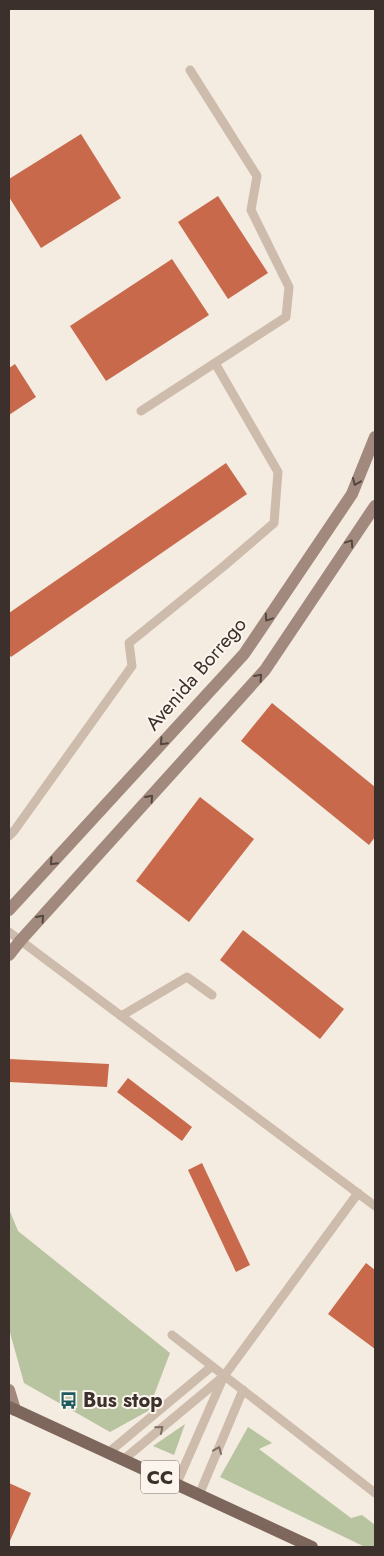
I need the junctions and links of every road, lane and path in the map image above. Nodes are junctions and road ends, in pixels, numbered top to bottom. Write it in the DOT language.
graph roads {
  1 [pos="190,70"];
  2 [pos="215,363"];
  3 [pos="141,411"];
  4 [pos="375,437"];
  5 [pos="375,506"];
  6 [pos="10,830"];
  7 [pos="9,910"];
  8 [pos="9,932"];
  9 [pos="20,941"];
  10 [pos="9,955"];
  11 [pos="212,995"];
  12 [pos="121,1016"];
  13 [pos="358,1193"];
  14 [pos="375,1206"];
  15 [pos="172,1335"];
  16 [pos="212,1367"];
  17 [pos="224,1376"];
  18 [pos="9,1390"];
  19 [pos="243,1390"];
  20 [pos="12,1408"];
  21 [pos="108,1453"];
  22 [pos="123,1460"];
  23 [pos="176,1485"];
  24 [pos="375,1493"];
  25 [pos="199,1495"];
  26 [pos="312,1547"];
  1 -- 2 [label="lane"];
  2 -- 3 [label="lane"];
  2 -- 6 [label="lane"];
  4 -- 7 [label="main road, Avenida Borrego, one-way"];
  9 -- 5 [label="main road, one-way"];
  8 -- 9 [label="lane"];
  9 -- 10 [label="main road"];
  9 -- 12 [label="lane"];
  11 -- 12 [label="lane"];
  12 -- 13 [label="lane"];
  13 -- 14 [label="lane"];
  13 -- 17 [label="lane"];
  15 -- 16 [label="lane"];
  16 -- 17 [label="lane"];
  16 -- 21 [label="lane"];
  17 -- 19 [label="lane"];
  22 -- 17 [label="lane, one-way"];
  17 -- 23 [label="lane"];
  18 -- 20 [label="main road"];
  19 -- 24 [label="lane"];
  25 -- 19 [label="lane, one-way"];
  20 -- 21 [label="main road, CC"];
  21 -- 22 [label="main road, CC"];
  22 -- 23 [label="main road, CC"];
  23 -- 25 [label="main road, CC"];
  25 -- 26 [label="main road, CC"];
}
